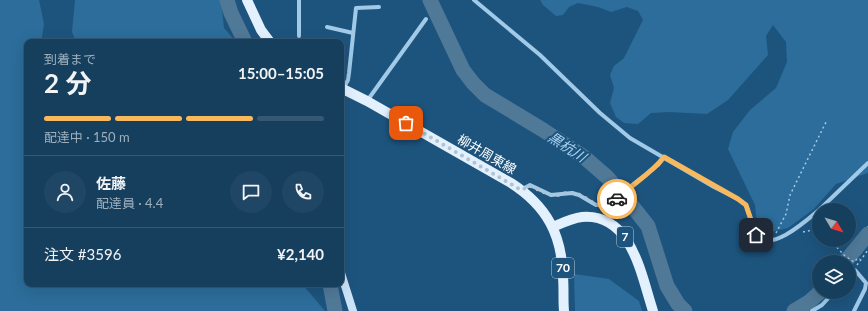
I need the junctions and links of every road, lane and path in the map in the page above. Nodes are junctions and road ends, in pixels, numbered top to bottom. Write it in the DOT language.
graph roads {
  1 [pos="247,0"];
  2 [pos="299,0"];
  3 [pos="474,0"];
  4 [pos="379,7"];
  5 [pos="426,19"];
  6 [pos="327,27"];
  7 [pos="353,33"];
  8 [pos="299,36"];
  9 [pos="268,39"];
  10 [pos="344,86"];
  11 [pos="344,90"];
  12 [pos="367,101"];
  13 [pos="827,120"];
  14 [pos="664,157"];
  15 [pos="868,163"];
  16 [pos="521,190"];
  17 [pos="826,203"];
  18 [pos="812,216"];
  19 [pos="553,227"];
  20 [pos="812,230"];
  21 [pos="790,233"];
  22 [pos="775,235"];
  23 [pos="837,247"];
  24 [pos="868,250"];
  25 [pos="860,259"];
  26 [pos="856,268"];
  27 [pos="856,271"];
  28 [pos="344,282"];
  29 [pos="827,299"];
  30 [pos="353,311"];
  31 [pos="564,311"];
  32 [pos="653,311"];
  33 [pos="812,311"];
  34 [pos="854,311"];
  1 -- 9 [label="main road"];
  2 -- 8 [label="street"];
  3 -- 14 [label="street"];
  4 -- 7 [label="street"];
  5 -- 12 [label="street"];
  6 -- 7 [label="street"];
  7 -- 10 [label="street"];
  11 -- 12 [label="main road, 柳井周東線"];
  12 -- 16 [label="main road, 柳井周東線"];
  13 -- 22 [label="path"];
  14 -- 16 [label="street"];
  14 -- 21 [label="street"];
  15 -- 17 [label="street"];
  16 -- 19 [label="main road, 柳井周東線"];
  18 -- 21 [label="street"];
  19 -- 31 [label="main road, 70"];
  19 -- 32 [label="main road, 7"];
  20 -- 21 [label="path"];
  23 -- 25 [label="path"];
  24 -- 25 [label="path"];
  25 -- 26 [label="path"];
  27 -- 34 [label="street"];
  28 -- 30 [label="main road"];
  29 -- 33 [label="street"];
}
